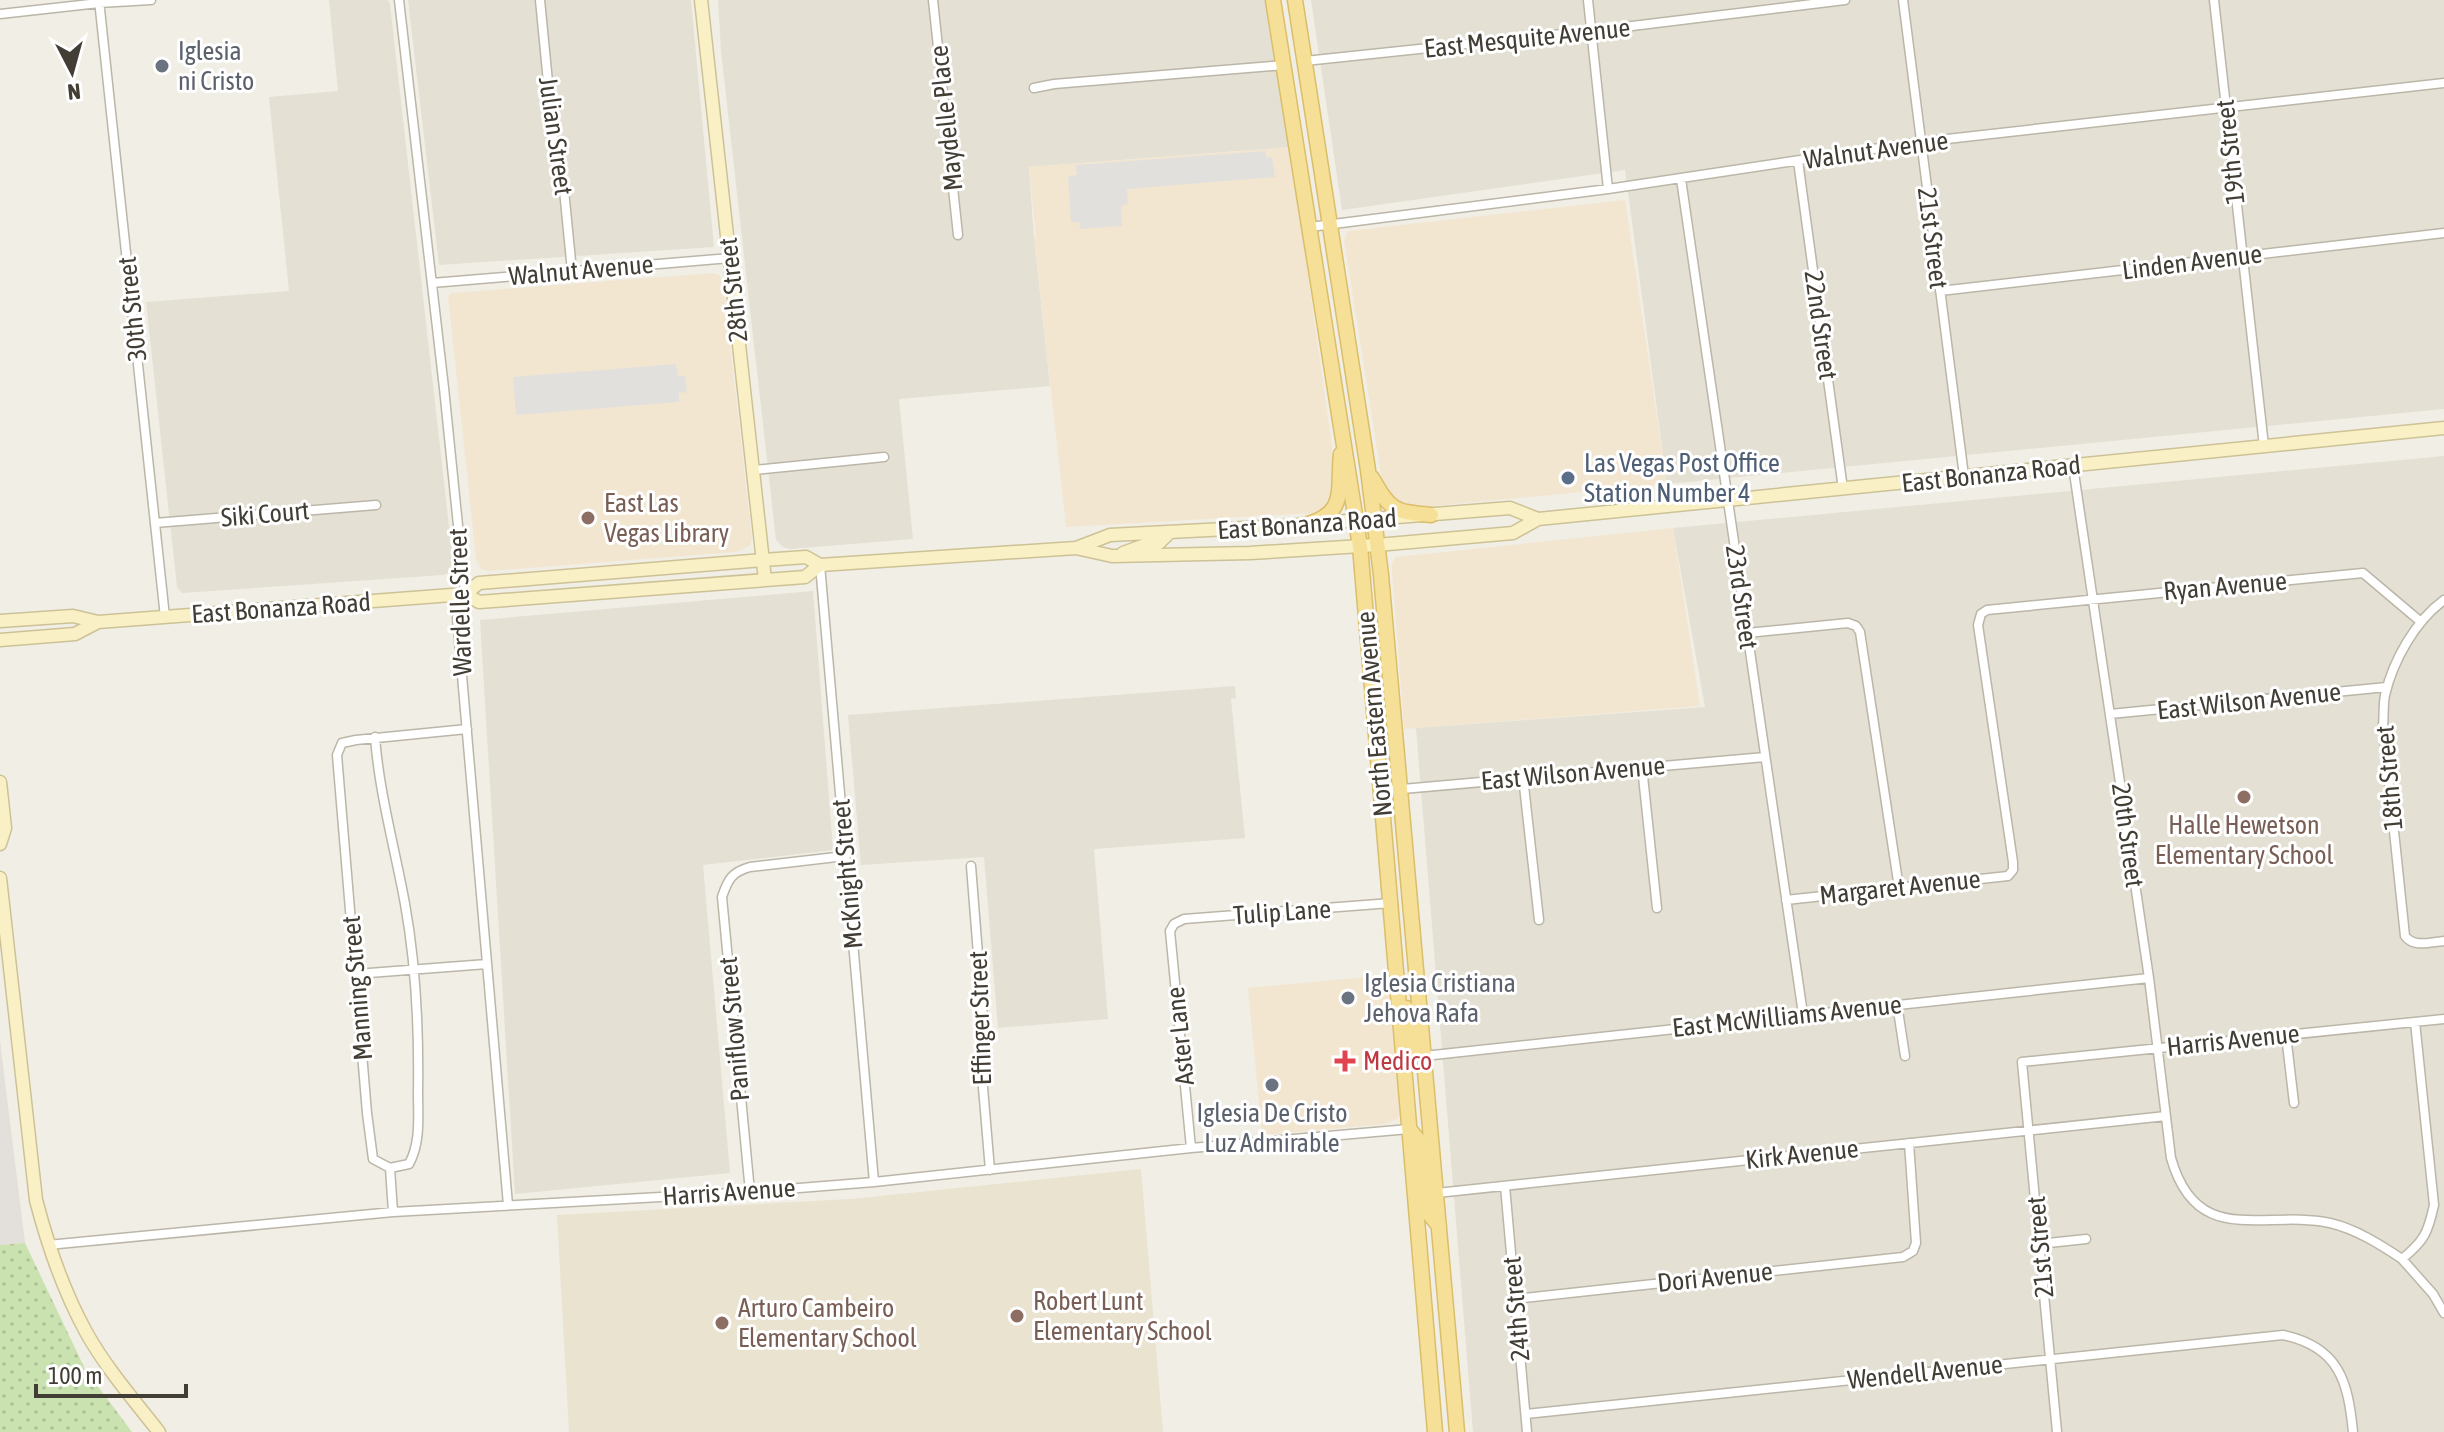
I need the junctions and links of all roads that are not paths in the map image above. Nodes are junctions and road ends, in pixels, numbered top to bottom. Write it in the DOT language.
graph roads {
  1 [pos="151,0"];
  2 [pos="399,0"];
  3 [pos="540,0"];
  4 [pos="701,0"];
  5 [pos="933,0"];
  6 [pos="1273,0"];
  7 [pos="1295,0"];
  8 [pos="1588,0"];
  9 [pos="1845,0"];
  10 [pos="1903,0"];
  11 [pos="2214,0"];
  12 [pos="99,1"];
  13 [pos="0,14"];
  14 [pos="1591,31"];
  15 [pos="1305,61"];
  16 [pos="1284,65"];
  17 [pos="2444,83"];
  18 [pos="1034,88"];
  19 [pos="2225,108"];
  20 [pos="1920,142"];
  21 [pos="1798,161"];
  22 [pos="1681,179"];
  23 [pos="1608,189"];
  24 [pos="1330,224"];
  25 [pos="1310,227"];
  26 [pos="2444,233"];
  27 [pos="958,235"];
  28 [pos="2242,256"];
  29 [pos="730,258"];
  30 [pos="572,271"];
  31 [pos="432,283"];
  32 [pos="1319,283"];
  33 [pos="1940,291"];
  34 [pos="1348,337"];
  35 [pos="2444,428"];
  36 [pos="1343,437"];
  37 [pos="2264,446"];
  38 [pos="884,457"];
  39 [pos="2073,466"];
  40 [pos="754,470"];
  41 [pos="1368,470"];
  42 [pos="1964,476"];
  43 [pos="1843,489"];
  44 [pos="1728,500"];
  45 [pos="376,505"];
  46 [pos="1431,515"];
  47 [pos="1538,519"];
  48 [pos="1374,520"];
  49 [pos="1357,521"];
  50 [pos="155,523"];
  51 [pos="1304,525"];
  52 [pos="1170,532"];
  53 [pos="1377,545"];
  54 [pos="1360,546"];
  55 [pos="1076,548"];
  56 [pos="1112,556"];
  57 [pos="763,560"];
  58 [pos="820,565"];
  59 [pos="765,580"];
  60 [pos="465,594"];
  61 [pos="2093,599"];
  62 [pos="2444,600"];
  63 [pos="165,617"];
  64 [pos="0,621"];
  65 [pos="98,622"];
  66 [pos="2421,622"];
  67 [pos="1747,633"];
  68 [pos="0,640"];
  69 [pos="2387,687"];
  70 [pos="2110,714"];
  71 [pos="467,729"];
  72 [pos="375,737"];
  73 [pos="1765,757"];
  74 [pos="1642,767"];
  75 [pos="1523,777"];
  76 [pos="0,782"];
  77 [pos="1400,790"];
  78 [pos="1380,791"];
  79 [pos="0,844"];
  80 [pos="845,856"];
  81 [pos="971,866"];
  82 [pos="2013,870"];
  83 [pos="0,878"];
  84 [pos="1899,888"];
  85 [pos="1786,900"];
  86 [pos="1391,903"];
  87 [pos="1657,908"];
  88 [pos="1539,920"];
  89 [pos="1174,924"];
  90 [pos="2444,941"];
  91 [pos="487,964"];
  92 [pos="1396,965"];
  93 [pos="413,970"];
  94 [pos="356,974"];
  95 [pos="2149,978"];
  96 [pos="1897,1004"];
  97 [pos="1803,1014"];
  98 [pos="2444,1019"];
  99 [pos="2415,1022"];
  100 [pos="2286,1035"];
  101 [pos="2159,1048"];
  102 [pos="1424,1056"];
  103 [pos="1905,1056"];
  104 [pos="2022,1062"];
  105 [pos="2294,1103"];
  106 [pos="2166,1116"];
  107 [pos="1409,1129"];
  108 [pos="2029,1131"];
  109 [pos="1909,1143"];
  110 [pos="1191,1148"];
  111 [pos="390,1168"];
  112 [pos="990,1170"];
  113 [pos="874,1182"];
  114 [pos="1505,1186"];
  115 [pos="750,1192"];
  116 [pos="1437,1193"];
  117 [pos="508,1205"];
  118 [pos="393,1212"];
  119 [pos="1440,1226"];
  120 [pos="2086,1239"];
  121 [pos="2039,1244"];
  122 [pos="48,1245"];
  123 [pos="2402,1259"];
  124 [pos="1515,1299"];
  125 [pos="2444,1313"];
  126 [pos="2050,1359"];
  127 [pos="1526,1414"];
  128 [pos="159,1432"];
  129 [pos="1435,1432"];
  130 [pos="1457,1432"];
  131 [pos="1527,1432"];
  132 [pos="2057,1432"];
  133 [pos="2353,1432"];
  1 -- 12 [label="street"];
  2 -- 31 [label="street, Wardelle Street"];
  3 -- 30 [label="street, Julian Street"];
  4 -- 29 [label="main road, 28th Street"];
  5 -- 27 [label="street, Maydelle Place"];
  6 -- 16 [label="main road, North Eastern Avenue"];
  7 -- 15 [label="main road, North Eastern Avenue"];
  8 -- 14 [label="street"];
  9 -- 14 [label="street, East Mesquite Avenue"];
  10 -- 20 [label="street, 21st Street"];
  11 -- 19 [label="street, 19th Street"];
  12 -- 13 [label="street"];
  12 -- 50 [label="street, 30th Street"];
  14 -- 15 [label="street, East Mesquite Avenue"];
  14 -- 23 [label="street"];
  15 -- 24 [label="main road, North Eastern Avenue"];
  16 -- 18 [label="street"];
  16 -- 25 [label="main road, North Eastern Avenue"];
  17 -- 19 [label="street, Walnut Avenue"];
  19 -- 20 [label="street, Walnut Avenue"];
  19 -- 28 [label="street, 19th Street"];
  20 -- 21 [label="street, Walnut Avenue"];
  20 -- 33 [label="street, 21st Street"];
  21 -- 22 [label="street, Walnut Avenue"];
  21 -- 43 [label="street, 22nd Street"];
  22 -- 23 [label="street, Walnut Avenue"];
  22 -- 44 [label="street, 23rd Street"];
  23 -- 24 [label="street, Walnut Avenue"];
  24 -- 25 [label="street, Walnut Avenue"];
  24 -- 34 [label="main road, North Eastern Avenue"];
  25 -- 32 [label="main road, North Eastern Avenue"];
  26 -- 28 [label="street, Linden Avenue"];
  28 -- 33 [label="street, Linden Avenue"];
  28 -- 37 [label="street, 19th Street"];
  29 -- 30 [label="street, Walnut Avenue"];
  29 -- 40 [label="main road, 28th Street"];
  30 -- 31 [label="street, Walnut Avenue"];
  31 -- 60 [label="street, Wardelle Street"];
  32 -- 34 [label="main road"];
  32 -- 36 [label="main road, North Eastern Avenue"];
  33 -- 42 [label="street, 21st Street"];
  34 -- 41 [label="main road, North Eastern Avenue"];
  35 -- 37 [label="main road, East Bonanza Road"];
  36 -- 49 [label="main road, North Eastern Avenue"];
  36 -- 51 [label="main road"];
  37 -- 39 [label="main road, East Bonanza Road"];
  38 -- 40 [label="street"];
  39 -- 42 [label="main road, East Bonanza Road"];
  39 -- 61 [label="street, 20th Street"];
  40 -- 57 [label="main road, 28th Street"];
  41 -- 46 [label="main road"];
  41 -- 48 [label="main road, North Eastern Avenue"];
  42 -- 43 [label="main road, East Bonanza Road"];
  43 -- 44 [label="main road, East Bonanza Road"];
  44 -- 47 [label="main road, East Bonanza Road"];
  44 -- 67 [label="street, 23rd Street"];
  45 -- 50 [label="street, Siki Court"];
  46 -- 47 [label="main road, East Bonanza Road"];
  46 -- 48 [label="main road, East Bonanza Road"];
  47 -- 53 [label="main road, East Bonanza Road"];
  48 -- 49 [label="main road, East Bonanza Road"];
  48 -- 53 [label="main road, North Eastern Avenue"];
  49 -- 51 [label="main road, East Bonanza Road"];
  49 -- 54 [label="main road, North Eastern Avenue"];
  50 -- 63 [label="street, 30th Street"];
  51 -- 52 [label="main road, East Bonanza Road"];
  52 -- 55 [label="main road, East Bonanza Road"];
  52 -- 56 [label="main road"];
  53 -- 54 [label="main road, East Bonanza Road"];
  53 -- 77 [label="main road, North Eastern Avenue"];
  54 -- 56 [label="main road, East Bonanza Road"];
  54 -- 78 [label="main road, North Eastern Avenue"];
  55 -- 56 [label="main road, East Bonanza Road"];
  55 -- 58 [label="main road, East Bonanza Road"];
  57 -- 58 [label="main road, East Bonanza Road"];
  57 -- 59 [label="main road, 28th Street"];
  57 -- 60 [label="main road, East Bonanza Road"];
  58 -- 59 [label="main road, East Bonanza Road"];
  58 -- 80 [label="street, McKnight Street"];
  59 -- 60 [label="main road, East Bonanza Road"];
  60 -- 63 [label="main road, East Bonanza Road"];
  60 -- 71 [label="street, Wardelle Street"];
  61 -- 66 [label="street, Ryan Avenue"];
  61 -- 70 [label="street, 20th Street"];
  61 -- 82 [label="street, Ryan Avenue"];
  62 -- 66 [label="street"];
  63 -- 65 [label="main road, East Bonanza Road"];
  64 -- 65 [label="main road, East Bonanza Road"];
  65 -- 68 [label="main road, East Bonanza Road"];
  66 -- 69 [label="street, 18th Street"];
  67 -- 73 [label="street, 23rd Street"];
  67 -- 84 [label="street"];
  69 -- 70 [label="street, East Wilson Avenue"];
  69 -- 90 [label="street, 18th Street"];
  70 -- 95 [label="street, 20th Street"];
  71 -- 72 [label="street"];
  71 -- 91 [label="street, Wardelle Street"];
  72 -- 93 [label="street"];
  72 -- 94 [label="street, Manning Street"];
  73 -- 74 [label="street, East Wilson Avenue"];
  73 -- 85 [label="street, 23rd Street"];
  74 -- 75 [label="street, East Wilson Avenue"];
  74 -- 87 [label="street"];
  75 -- 77 [label="street, East Wilson Avenue"];
  75 -- 88 [label="street"];
  76 -- 79 [label="main road"];
  77 -- 78 [label="street, East Wilson Avenue"];
  77 -- 102 [label="main road, North Eastern Avenue"];
  78 -- 86 [label="main road, North Eastern Avenue"];
  80 -- 113 [label="street, McKnight Street"];
  80 -- 115 [label="street, Paniflow Street"];
  81 -- 112 [label="street, Effinger Street"];
  82 -- 84 [label="street, Margaret Avenue"];
  83 -- 122 [label="main road"];
  84 -- 85 [label="street, Margaret Avenue"];
  85 -- 97 [label="street, 23rd Street"];
  86 -- 89 [label="street, Tulip Lane"];
  86 -- 92 [label="main road, North Eastern Avenue"];
  89 -- 110 [label="street, Aster Lane"];
  91 -- 93 [label="street"];
  91 -- 117 [label="street, Wardelle Street"];
  92 -- 102 [label="main road"];
  92 -- 107 [label="main road, North Eastern Avenue"];
  93 -- 94 [label="street"];
  93 -- 111 [label="street"];
  94 -- 111 [label="street, Manning Street"];
  95 -- 96 [label="street, East McWilliams Avenue"];
  95 -- 101 [label="street, 20th Street"];
  96 -- 97 [label="street, East McWilliams Avenue"];
  96 -- 103 [label="street"];
  97 -- 102 [label="street, East McWilliams Avenue"];
  98 -- 99 [label="street, Harris Avenue"];
  99 -- 100 [label="street, Harris Avenue"];
  99 -- 123 [label="street"];
  100 -- 101 [label="street, Harris Avenue"];
  100 -- 105 [label="street"];
  101 -- 104 [label="street, Harris Avenue"];
  101 -- 106 [label="street, 20th Street"];
  102 -- 116 [label="main road, North Eastern Avenue"];
  104 -- 108 [label="street, 21st Street"];
  106 -- 108 [label="street, Kirk Avenue"];
  106 -- 123 [label="street, 20th Street"];
  107 -- 110 [label="street, Harris Avenue"];
  107 -- 119 [label="main road"];
  107 -- 129 [label="main road, North Eastern Avenue"];
  108 -- 109 [label="street, Kirk Avenue"];
  108 -- 121 [label="street, 21st Street"];
  109 -- 114 [label="street, Kirk Avenue"];
  109 -- 124 [label="street, Dori Avenue"];
  110 -- 112 [label="street, Harris Avenue"];
  111 -- 118 [label="street, Manning Street"];
  112 -- 113 [label="street, Harris Avenue"];
  113 -- 115 [label="street, Harris Avenue"];
  114 -- 116 [label="street, Kirk Avenue"];
  114 -- 124 [label="street, 24th Street"];
  115 -- 117 [label="street, Harris Avenue"];
  116 -- 119 [label="main road, North Eastern Avenue"];
  117 -- 118 [label="street, Harris Avenue"];
  118 -- 122 [label="street, Harris Avenue"];
  119 -- 130 [label="main road, North Eastern Avenue"];
  120 -- 121 [label="street"];
  121 -- 126 [label="street, 21st Street"];
  122 -- 128 [label="main road"];
  123 -- 125 [label="street"];
  124 -- 127 [label="street, 24th Street"];
  126 -- 127 [label="street, Wendell Avenue"];
  126 -- 132 [label="street, 21st Street"];
  126 -- 133 [label="street, Wendell Avenue"];
  127 -- 131 [label="street, 24th Street"];
}
